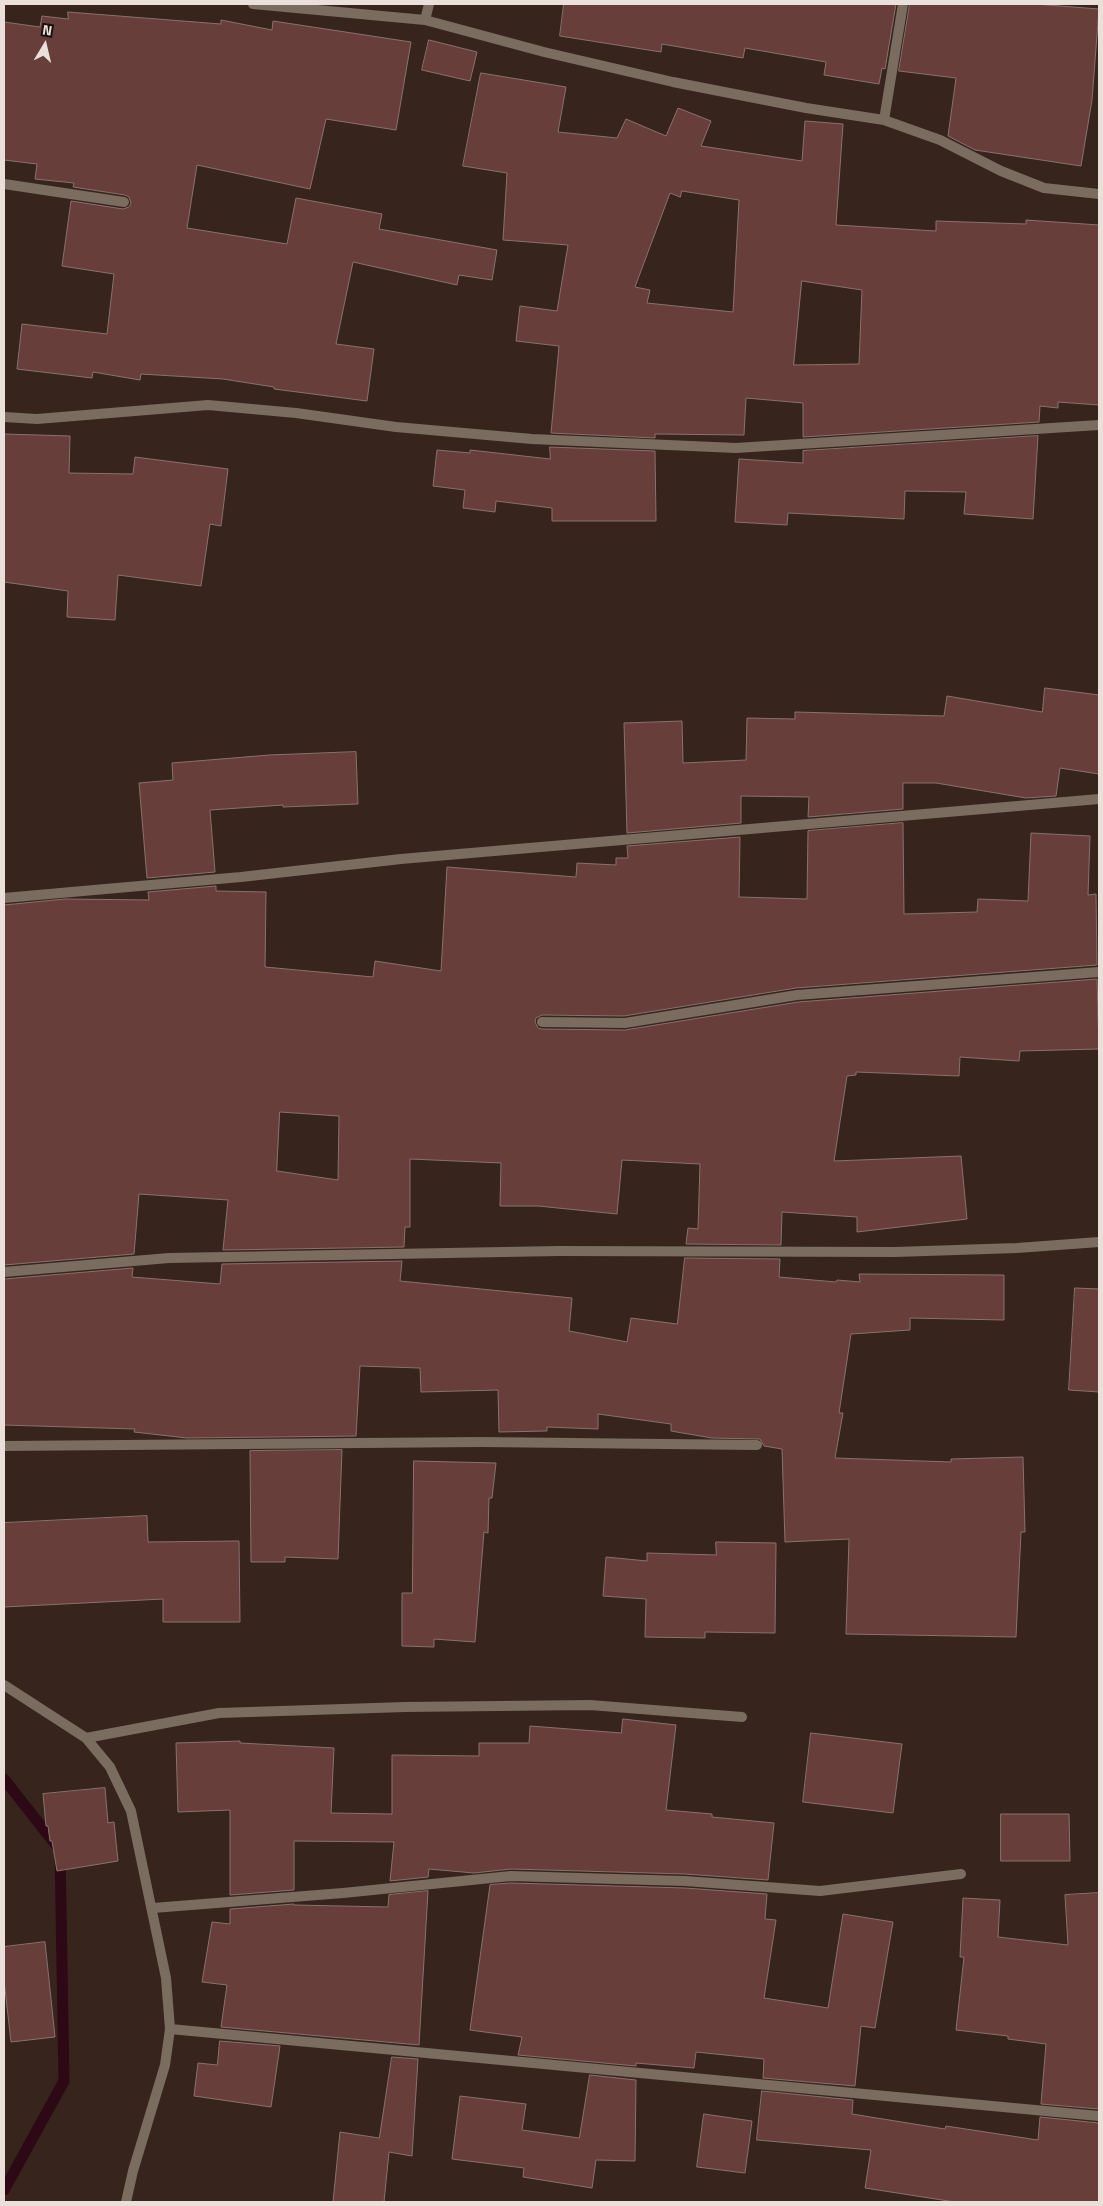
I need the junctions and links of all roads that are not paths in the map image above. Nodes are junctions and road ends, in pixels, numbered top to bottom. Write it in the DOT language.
graph roads {
  1 [pos="253,4"];
  2 [pos="429,4"];
  3 [pos="903,4"];
  4 [pos="425,20"];
  5 [pos="884,120"];
  6 [pos="4,184"];
  7 [pos="1099,194"];
  8 [pos="124,202"];
  9 [pos="4,417"];
  10 [pos="1099,425"];
  11 [pos="1099,799"];
  12 [pos="4,898"];
  13 [pos="1099,972"];
  14 [pos="542,1022"];
  15 [pos="1099,1242"];
  16 [pos="4,1272"];
  17 [pos="4,1446"];
  18 [pos="757,1446"];
  19 [pos="4,1685"];
  20 [pos="742,1717"];
  21 [pos="86,1738"];
  22 [pos="961,1874"];
  23 [pos="153,1908"];
  24 [pos="170,2029"];
  25 [pos="1099,2116"];
  26 [pos="126,2202"];
  1 -- 4 [label="street"];
  2 -- 4 [label="street"];
  3 -- 5 [label="street"];
  4 -- 5 [label="street"];
  5 -- 7 [label="street"];
  6 -- 8 [label="street"];
  9 -- 10 [label="street"];
  11 -- 12 [label="street"];
  13 -- 14 [label="street"];
  15 -- 16 [label="street"];
  17 -- 18 [label="street"];
  19 -- 21 [label="street"];
  20 -- 21 [label="street"];
  21 -- 23 [label="street"];
  22 -- 23 [label="street"];
  23 -- 24 [label="street"];
  24 -- 25 [label="street"];
  24 -- 26 [label="street"];
}
